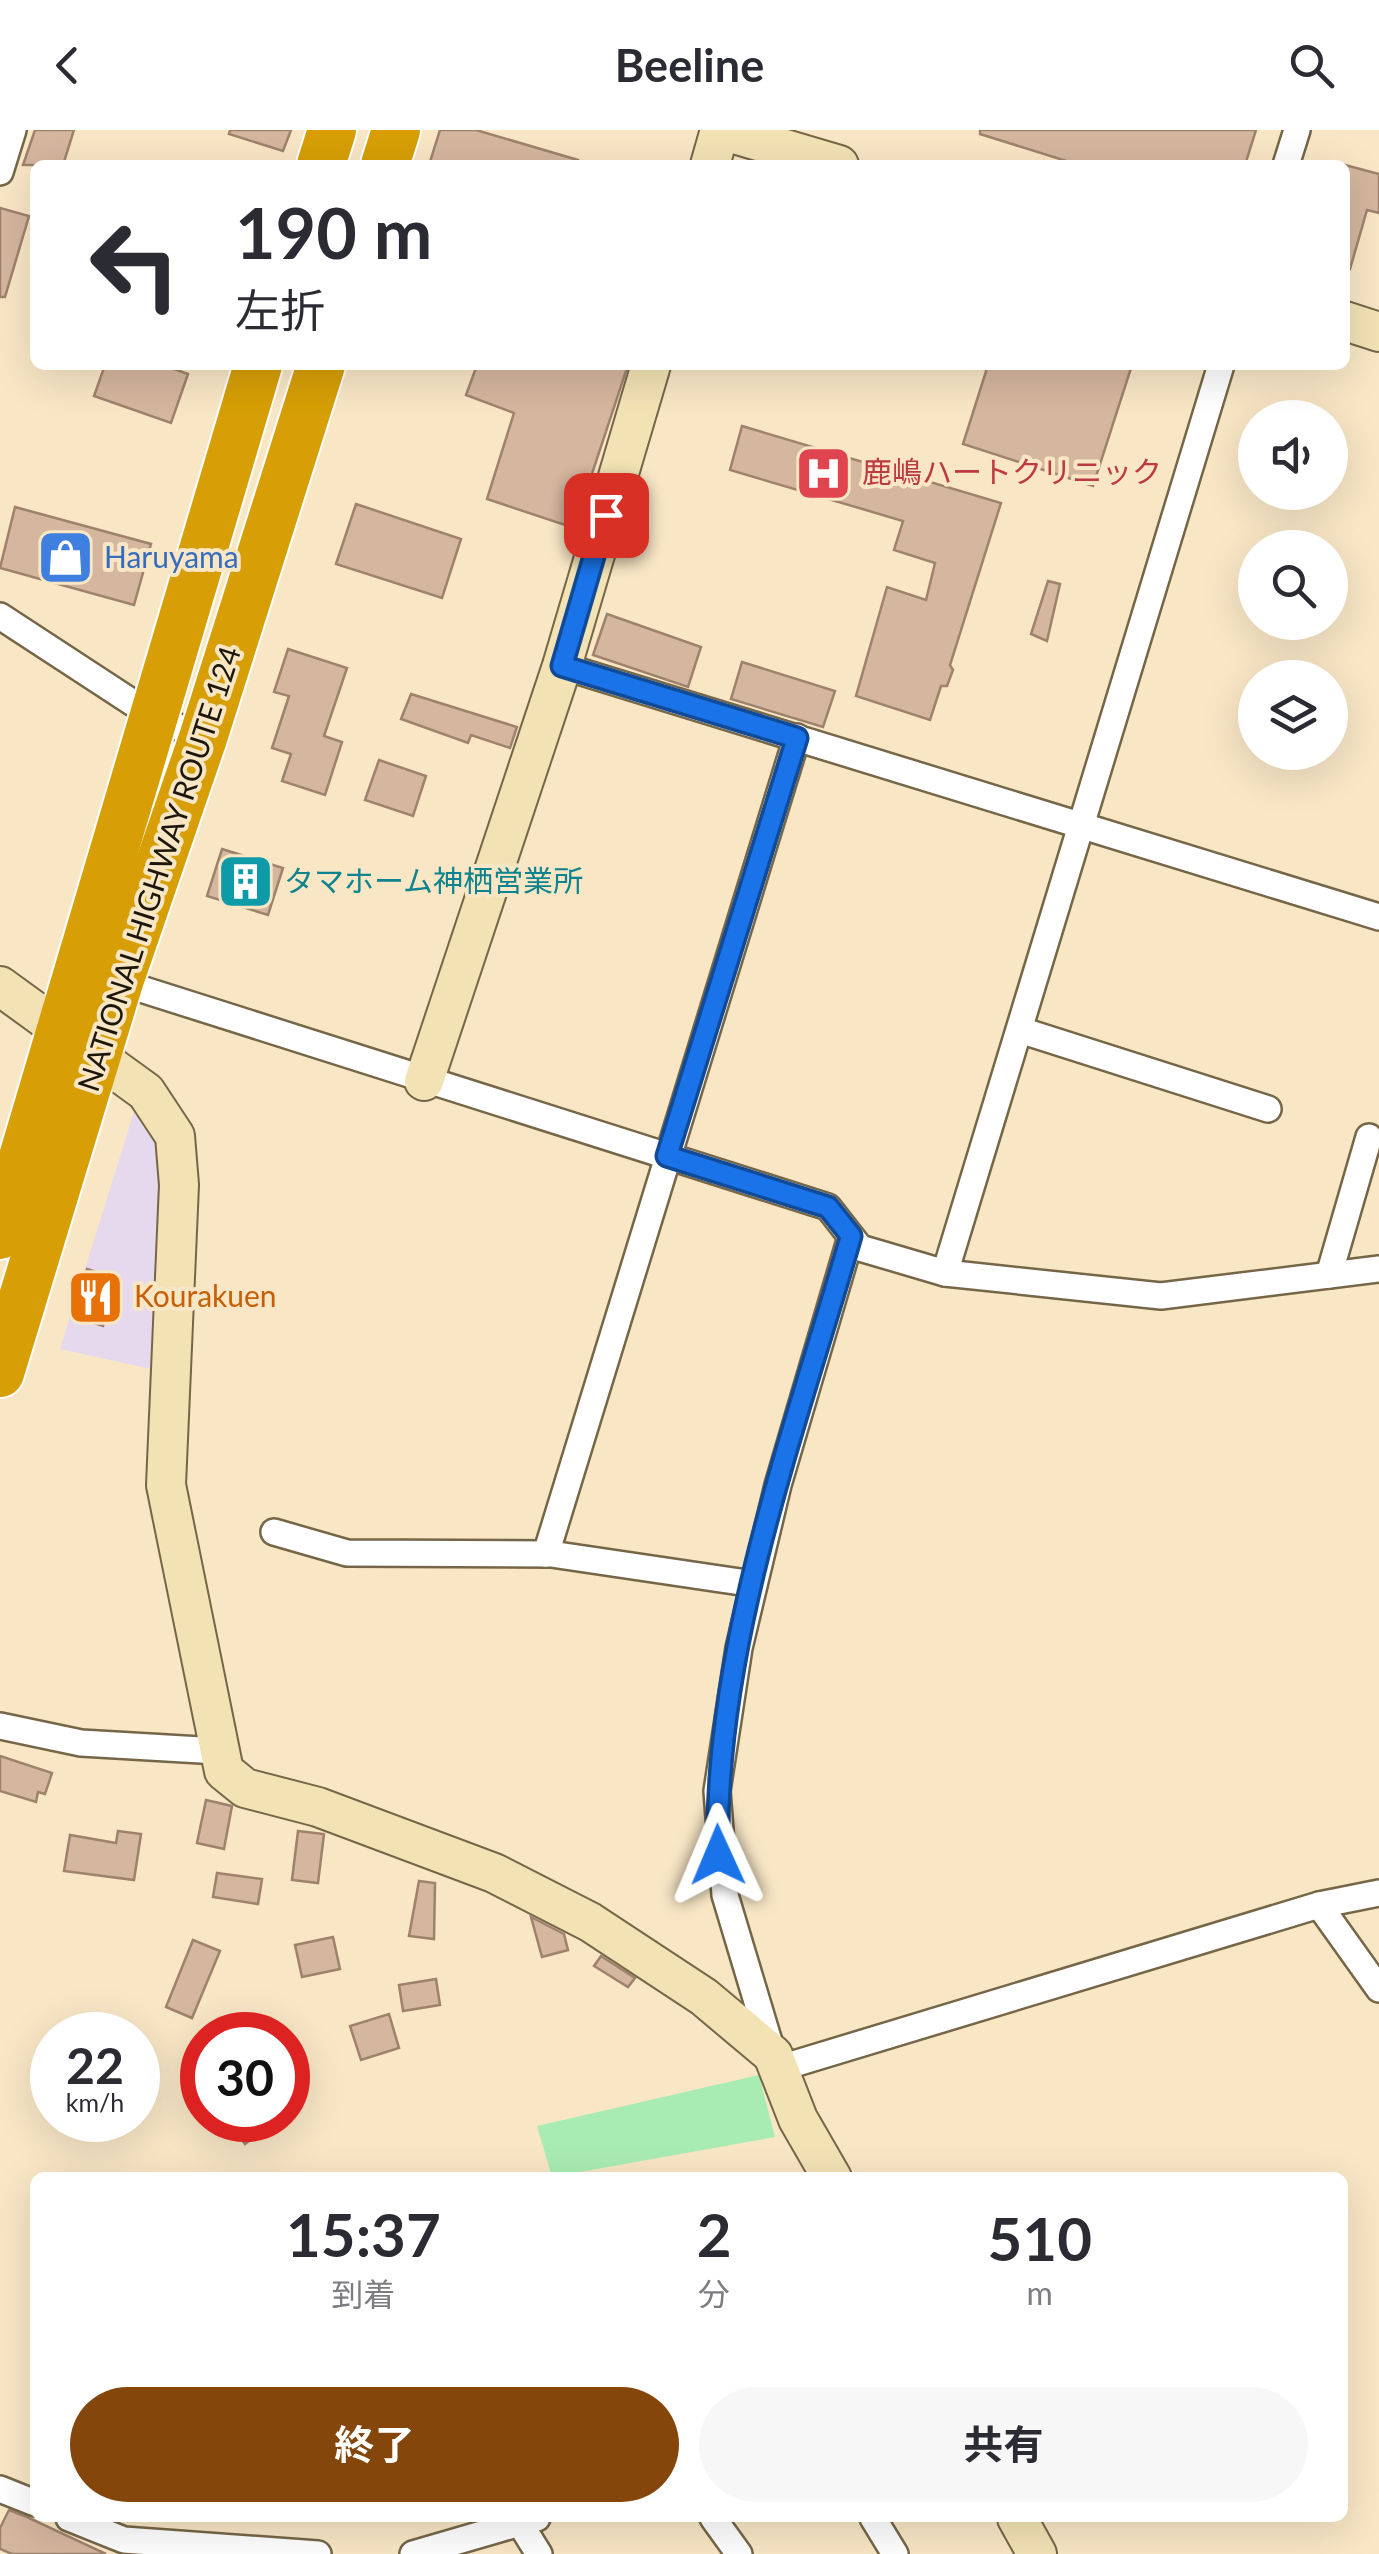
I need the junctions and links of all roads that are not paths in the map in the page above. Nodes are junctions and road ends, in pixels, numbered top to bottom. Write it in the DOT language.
graph roads {
  1 [pos="13,130"];
  2 [pos="332,130"];
  3 [pos="396,130"];
  4 [pos="721,130"];
  5 [pos="1297,130"];
  6 [pos="322,160"];
  7 [pos="387,160"];
  8 [pos="712,160"];
  9 [pos="822,160"];
  10 [pos="1288,160"];
  11 [pos="0,172"];
  12 [pos="1350,323"];
  13 [pos="1379,332"];
  14 [pos="256,370"];
  15 [pos="320,370"];
  16 [pos="649,370"];
  17 [pos="1219,370"];
  18 [pos="0,616"];
  19 [pos="562,666"];
  20 [pos="152,716"];
  21 [pos="203,738"];
  22 [pos="797,738"];
  23 [pos="1082,828"];
  24 [pos="1379,918"];
  25 [pos="119,982"];
  26 [pos="0,986"];
  27 [pos="1020,1030"];
  28 [pos="79,1044"];
  29 [pos="424,1081"];
  30 [pos="1268,1109"];
  31 [pos="1369,1136"];
  32 [pos="667,1156"];
  33 [pos="0,1236"];
  34 [pos="851,1236"];
  35 [pos="1379,1268"];
  36 [pos="944,1273"];
  37 [pos="1329,1275"];
  38 [pos="0,1373"];
  39 [pos="274,1532"];
  40 [pos="546,1554"];
  41 [pos="754,1584"];
  42 [pos="0,1726"];
  43 [pos="218,1751"];
  44 [pos="1379,1892"];
  45 [pos="1319,1905"];
  46 [pos="1379,1989"];
  47 [pos="773,2054"];
  48 [pos="829,2172"];
  49 [pos="0,2489"];
  50 [pos="30,2501"];
  51 [pos="77,2522"];
  52 [pos="525,2522"];
  53 [pos="529,2522"];
  54 [pos="715,2522"];
  55 [pos="876,2522"];
  56 [pos="1019,2522"];
  57 [pos="122,2547"];
  58 [pos="211,2551"];
  59 [pos="318,2554"];
  60 [pos="413,2554"];
  61 [pos="539,2554"];
  62 [pos="739,2554"];
  63 [pos="895,2554"];
  64 [pos="1037,2554"];
  1 -- 11 [label="street"];
  2 -- 6 [label="highway"];
  3 -- 7 [label="highway"];
  4 -- 8 [label="street"];
  4 -- 9 [label="street"];
  5 -- 10 [label="street"];
  12 -- 13 [label="street"];
  14 -- 20 [label="highway, NATIONAL HIGHWAY ROUTE 124"];
  15 -- 21 [label="highway, NATIONAL HIGHWAY ROUTE 124"];
  16 -- 19 [label="street"];
  17 -- 23 [label="street"];
  18 -- 20 [label="street"];
  19 -- 22 [label="street"];
  19 -- 29 [label="street"];
  20 -- 21 [label="street"];
  20 -- 28 [label="highway, NATIONAL HIGHWAY ROUTE 124"];
  21 -- 25 [label="highway, NATIONAL HIGHWAY ROUTE 124"];
  22 -- 23 [label="street"];
  22 -- 32 [label="street"];
  23 -- 24 [label="street"];
  23 -- 27 [label="street"];
  25 -- 28 [label="highway, NATIONAL HIGHWAY ROUTE 124"];
  25 -- 29 [label="street"];
  26 -- 28 [label="street"];
  27 -- 30 [label="street"];
  27 -- 36 [label="street"];
  28 -- 33 [label="highway, NATIONAL HIGHWAY ROUTE 124"];
  28 -- 38 [label="highway, NATIONAL HIGHWAY ROUTE 124"];
  28 -- 43 [label="street"];
  29 -- 32 [label="street"];
  31 -- 37 [label="street"];
  32 -- 34 [label="street"];
  32 -- 40 [label="street"];
  34 -- 36 [label="street"];
  34 -- 41 [label="street"];
  35 -- 37 [label="street"];
  36 -- 37 [label="street"];
  39 -- 40 [label="street"];
  40 -- 41 [label="street"];
  41 -- 47 [label="street"];
  42 -- 43 [label="street"];
  43 -- 47 [label="street"];
  44 -- 45 [label="street"];
  45 -- 46 [label="street"];
  45 -- 47 [label="street"];
  47 -- 48 [label="street"];
  49 -- 50 [label="street"];
  51 -- 57 [label="street"];
  52 -- 60 [label="street"];
  53 -- 61 [label="street"];
  54 -- 62 [label="street"];
  55 -- 63 [label="street"];
  56 -- 64 [label="street"];
  57 -- 58 [label="street"];
  58 -- 59 [label="street"];
}
